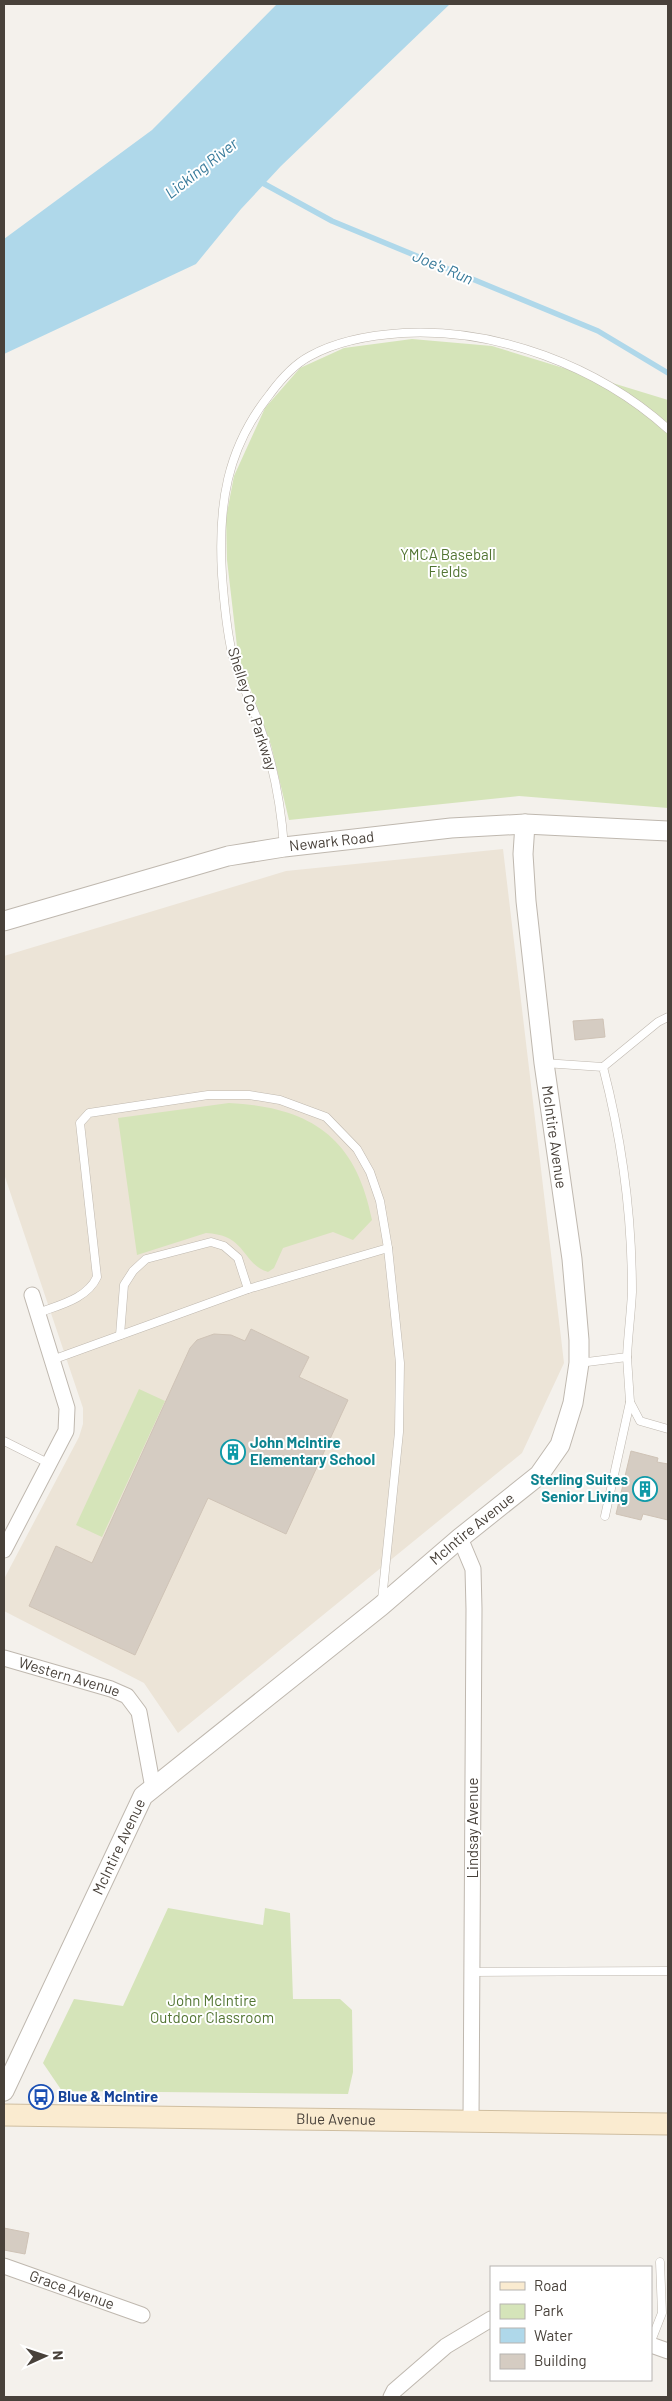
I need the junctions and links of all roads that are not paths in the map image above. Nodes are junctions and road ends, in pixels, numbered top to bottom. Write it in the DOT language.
graph roads {
  1 [pos="668,430"];
  2 [pos="525,824"];
  3 [pos="668,831"];
  4 [pos="284,847"];
  5 [pos="4,921"];
  6 [pos="668,1016"];
  7 [pos="544,1063"];
  8 [pos="603,1067"];
  9 [pos="388,1248"];
  10 [pos="248,1289"];
  11 [pos="32,1295"];
  12 [pos="38,1313"];
  13 [pos="120,1335"];
  14 [pos="627,1357"];
  15 [pos="52,1360"];
  16 [pos="579,1363"];
  17 [pos="630,1402"];
  18 [pos="668,1429"];
  19 [pos="4,1442"];
  20 [pos="48,1463"];
  21 [pos="605,1516"];
  22 [pos="460,1538"];
  23 [pos="4,1550"];
  24 [pos="381,1606"];
  25 [pos="4,1658"];
  26 [pos="153,1788"];
  27 [pos="668,1971"];
  28 [pos="472,1972"];
  29 [pos="4,2091"];
  30 [pos="4,2116"];
  31 [pos="471,2121"];
  32 [pos="668,2124"];
  33 [pos="660,2262"];
  34 [pos="4,2266"];
  35 [pos="142,2315"];
  36 [pos="665,2315"];
  37 [pos="490,2320"];
  38 [pos="652,2341"];
  39 [pos="652,2344"];
  40 [pos="668,2352"];
  41 [pos="391,2397"];
  1 -- 4 [label="lane, Shelley Co. Parkway"];
  2 -- 3 [label="street, Newark Road"];
  2 -- 4 [label="street, Newark Road"];
  2 -- 7 [label="street, McIntire Avenue"];
  4 -- 5 [label="street, Newark Road"];
  6 -- 8 [label="lane"];
  7 -- 8 [label="lane"];
  7 -- 16 [label="street, McIntire Avenue"];
  8 -- 14 [label="lane"];
  9 -- 10 [label="lane"];
  9 -- 12 [label="lane"];
  9 -- 24 [label="lane"];
  10 -- 13 [label="lane"];
  10 -- 13 [label="lane"];
  11 -- 12 [label="street"];
  12 -- 15 [label="street"];
  13 -- 15 [label="lane"];
  14 -- 16 [label="lane"];
  14 -- 17 [label="lane"];
  15 -- 20 [label="street"];
  16 -- 22 [label="street, McIntire Avenue"];
  17 -- 18 [label="lane"];
  17 -- 21 [label="lane"];
  19 -- 20 [label="lane"];
  20 -- 23 [label="street"];
  22 -- 24 [label="street, McIntire Avenue"];
  22 -- 28 [label="street, Lindsay Avenue"];
  24 -- 26 [label="street, McIntire Avenue"];
  25 -- 26 [label="street, Western Avenue"];
  26 -- 29 [label="street, McIntire Avenue"];
  27 -- 28 [label="lane"];
  28 -- 31 [label="street, Lindsay Avenue"];
  30 -- 31 [label="main road, Blue Avenue"];
  31 -- 32 [label="main road, Blue Avenue"];
  33 -- 36 [label="lane"];
  34 -- 35 [label="street, Grace Avenue"];
  36 -- 38 [label="lane"];
  37 -- 41 [label="street"];
  39 -- 40 [label="street"];
}
